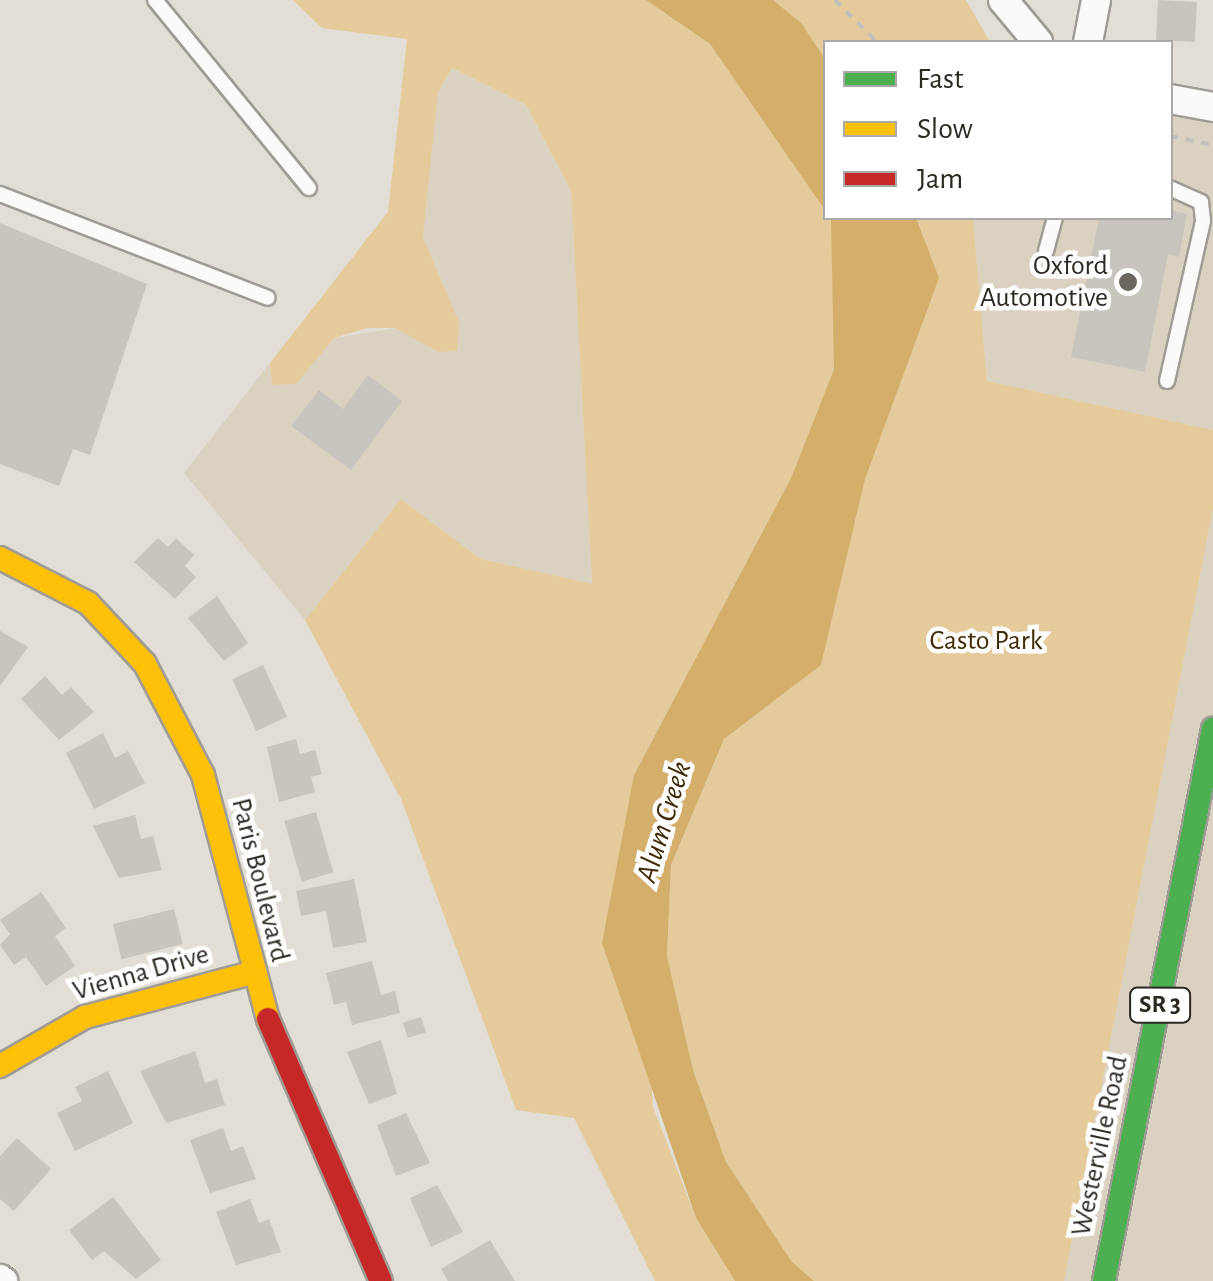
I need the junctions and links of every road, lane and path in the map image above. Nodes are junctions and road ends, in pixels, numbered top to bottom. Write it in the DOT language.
graph roads {
  1 [pos="155,0"];
  2 [pos="835,0"];
  3 [pos="1003,0"];
  4 [pos="1096,0"];
  5 [pos="875,40"];
  6 [pos="1036,40"];
  7 [pos="1088,40"];
  8 [pos="1173,99"];
  9 [pos="1213,107"];
  10 [pos="1173,137"];
  11 [pos="1213,145"];
  12 [pos="308,188"];
  13 [pos="1173,189"];
  14 [pos="0,194"];
  15 [pos="1054,220"];
  16 [pos="1046,251"];
  17 [pos="268,298"];
  18 [pos="1167,380"];
  19 [pos="0,558"];
  20 [pos="1213,728"];
  21 [pos="251,973"];
  22 [pos="4,1054"];
  23 [pos="381,1281"];
  24 [pos="1104,1281"];
  1 -- 12 [label="lane"];
  2 -- 5 [label="path"];
  3 -- 6 [label="street"];
  4 -- 7 [label="street"];
  8 -- 9 [label="street"];
  10 -- 11 [label="path"];
  13 -- 18 [label="lane"];
  14 -- 17 [label="lane"];
  15 -- 16 [label="lane"];
  19 -- 21 [label="street, Paris Boulevard"];
  20 -- 24 [label="street, Westerville Road / SR 3"];
  21 -- 22 [label="street, Vienna Drive"];
  21 -- 23 [label="street, Paris Boulevard"];
}
